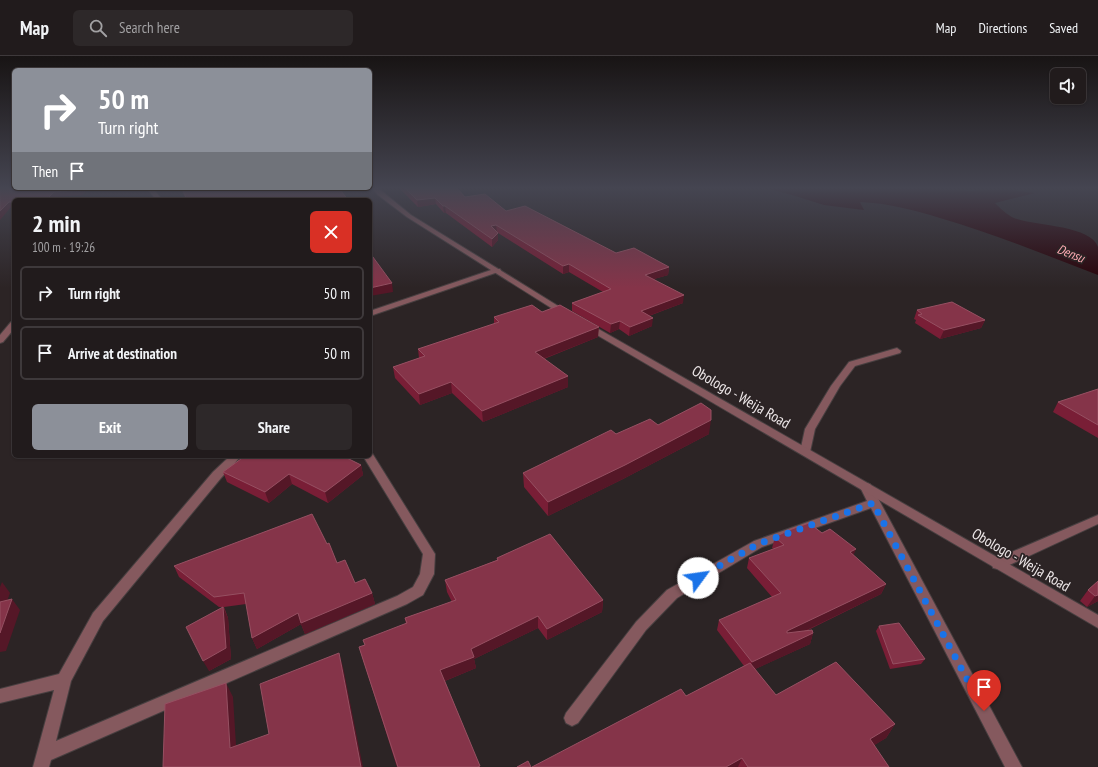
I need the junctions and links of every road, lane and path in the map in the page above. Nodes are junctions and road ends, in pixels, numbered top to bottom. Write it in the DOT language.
graph roads {
  1 [pos="417,221"];
  2 [pos="497,271"];
  3 [pos="372,313"];
  4 [pos="12,326"];
  5 [pos="0,340"];
  6 [pos="896,351"];
  7 [pos="805,452"];
  8 [pos="234,458"];
  9 [pos="369,458"];
  10 [pos="866,487"];
  11 [pos="873,503"];
  12 [pos="1098,519"];
  13 [pos="998,564"];
  14 [pos="1098,622"];
  15 [pos="64,680"];
  16 [pos="0,696"];
  17 [pos="572,718"];
  18 [pos="43,761"];
  19 [pos="1014,767"];
  1 -- 2 [label="street, Obologo - Weija Road"];
  2 -- 3 [label="street"];
  2 -- 7 [label="street, Obologo - Weija Road"];
  4 -- 5 [label="street"];
  6 -- 7 [label="street"];
  7 -- 10 [label="street, Obologo - Weija Road"];
  8 -- 15 [label="street"];
  9 -- 18 [label="street"];
  10 -- 11 [label="street"];
  10 -- 13 [label="street, Obologo - Weija Road"];
  11 -- 17 [label="street"];
  11 -- 19 [label="street"];
  12 -- 13 [label="street"];
  13 -- 14 [label="street, Obologo - Weija Road"];
  15 -- 16 [label="street"];
  15 -- 18 [label="street"];
}
